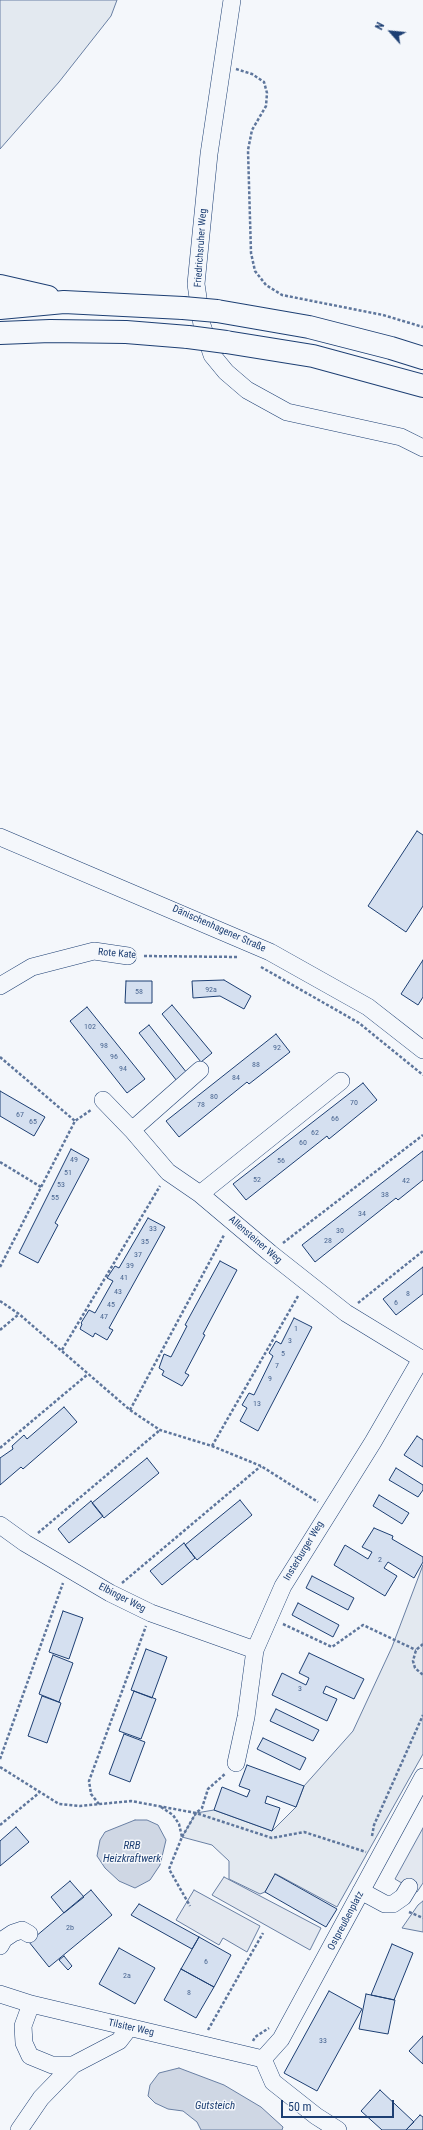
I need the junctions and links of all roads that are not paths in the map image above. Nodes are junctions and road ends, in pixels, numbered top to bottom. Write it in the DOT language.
graph roads {
  1 [pos="232,0"];
  2 [pos="0,286"];
  3 [pos="64,302"];
  4 [pos="0,308"];
  5 [pos="0,333"];
  6 [pos="423,358"];
  7 [pos="423,386"];
  8 [pos="423,448"];
  9 [pos="0,837"];
  10 [pos="128,956"];
  11 [pos="0,986"];
  12 [pos="423,1050"];
  13 [pos="200,1070"];
  14 [pos="341,1081"];
  15 [pos="103,1100"];
  16 [pos="132,1130"];
  17 [pos="200,1194"];
  18 [pos="422,1360"];
  19 [pos="0,1525"];
  20 [pos="255,1650"];
  21 [pos="236,1763"];
  22 [pos="423,1778"];
  23 [pos="409,1887"];
  24 [pos="362,1891"];
  25 [pos="29,1934"];
  26 [pos="0,1946"];
  27 [pos="0,1994"];
  28 [pos="31,2004"];
  29 [pos="129,2028"];
  30 [pos="262,2059"];
  31 [pos="73,2066"];
  32 [pos="313,2123"];
  33 [pos="19,2130"];
  34 [pos="338,2130"];
  1 -- 8 [label="street, Friedrichsruher Weg"];
  2 -- 3 [label="highway"];
  3 -- 4 [label="highway"];
  3 -- 6 [label="highway, bridge"];
  5 -- 7 [label="highway, bridge"];
  9 -- 12 [label="street, Dänischenhagener Straße"];
  10 -- 11 [label="street, Rote Kate"];
  13 -- 16 [label="street"];
  14 -- 17 [label="street"];
  15 -- 16 [label="street, Allensteiner Weg"];
  16 -- 17 [label="street, Allensteiner Weg"];
  17 -- 18 [label="street, Allensteiner Weg"];
  18 -- 20 [label="street, Insterburger Weg"];
  19 -- 20 [label="street, Elbinger Weg"];
  20 -- 21 [label="street, Insterburger Weg"];
  22 -- 24 [label="street, Ostpreußenplatz"];
  23 -- 24 [label="street"];
  24 -- 30 [label="street, Ostpreußenplatz"];
  25 -- 26 [label="street"];
  27 -- 28 [label="street, Tilsiter Weg"];
  28 -- 29 [label="street, Tilsiter Weg"];
  28 -- 31 [label="street"];
  29 -- 30 [label="street, Tilsiter Weg"];
  29 -- 31 [label="street"];
  30 -- 32 [label="street"];
  31 -- 33 [label="street"];
  32 -- 34 [label="street"];
}
